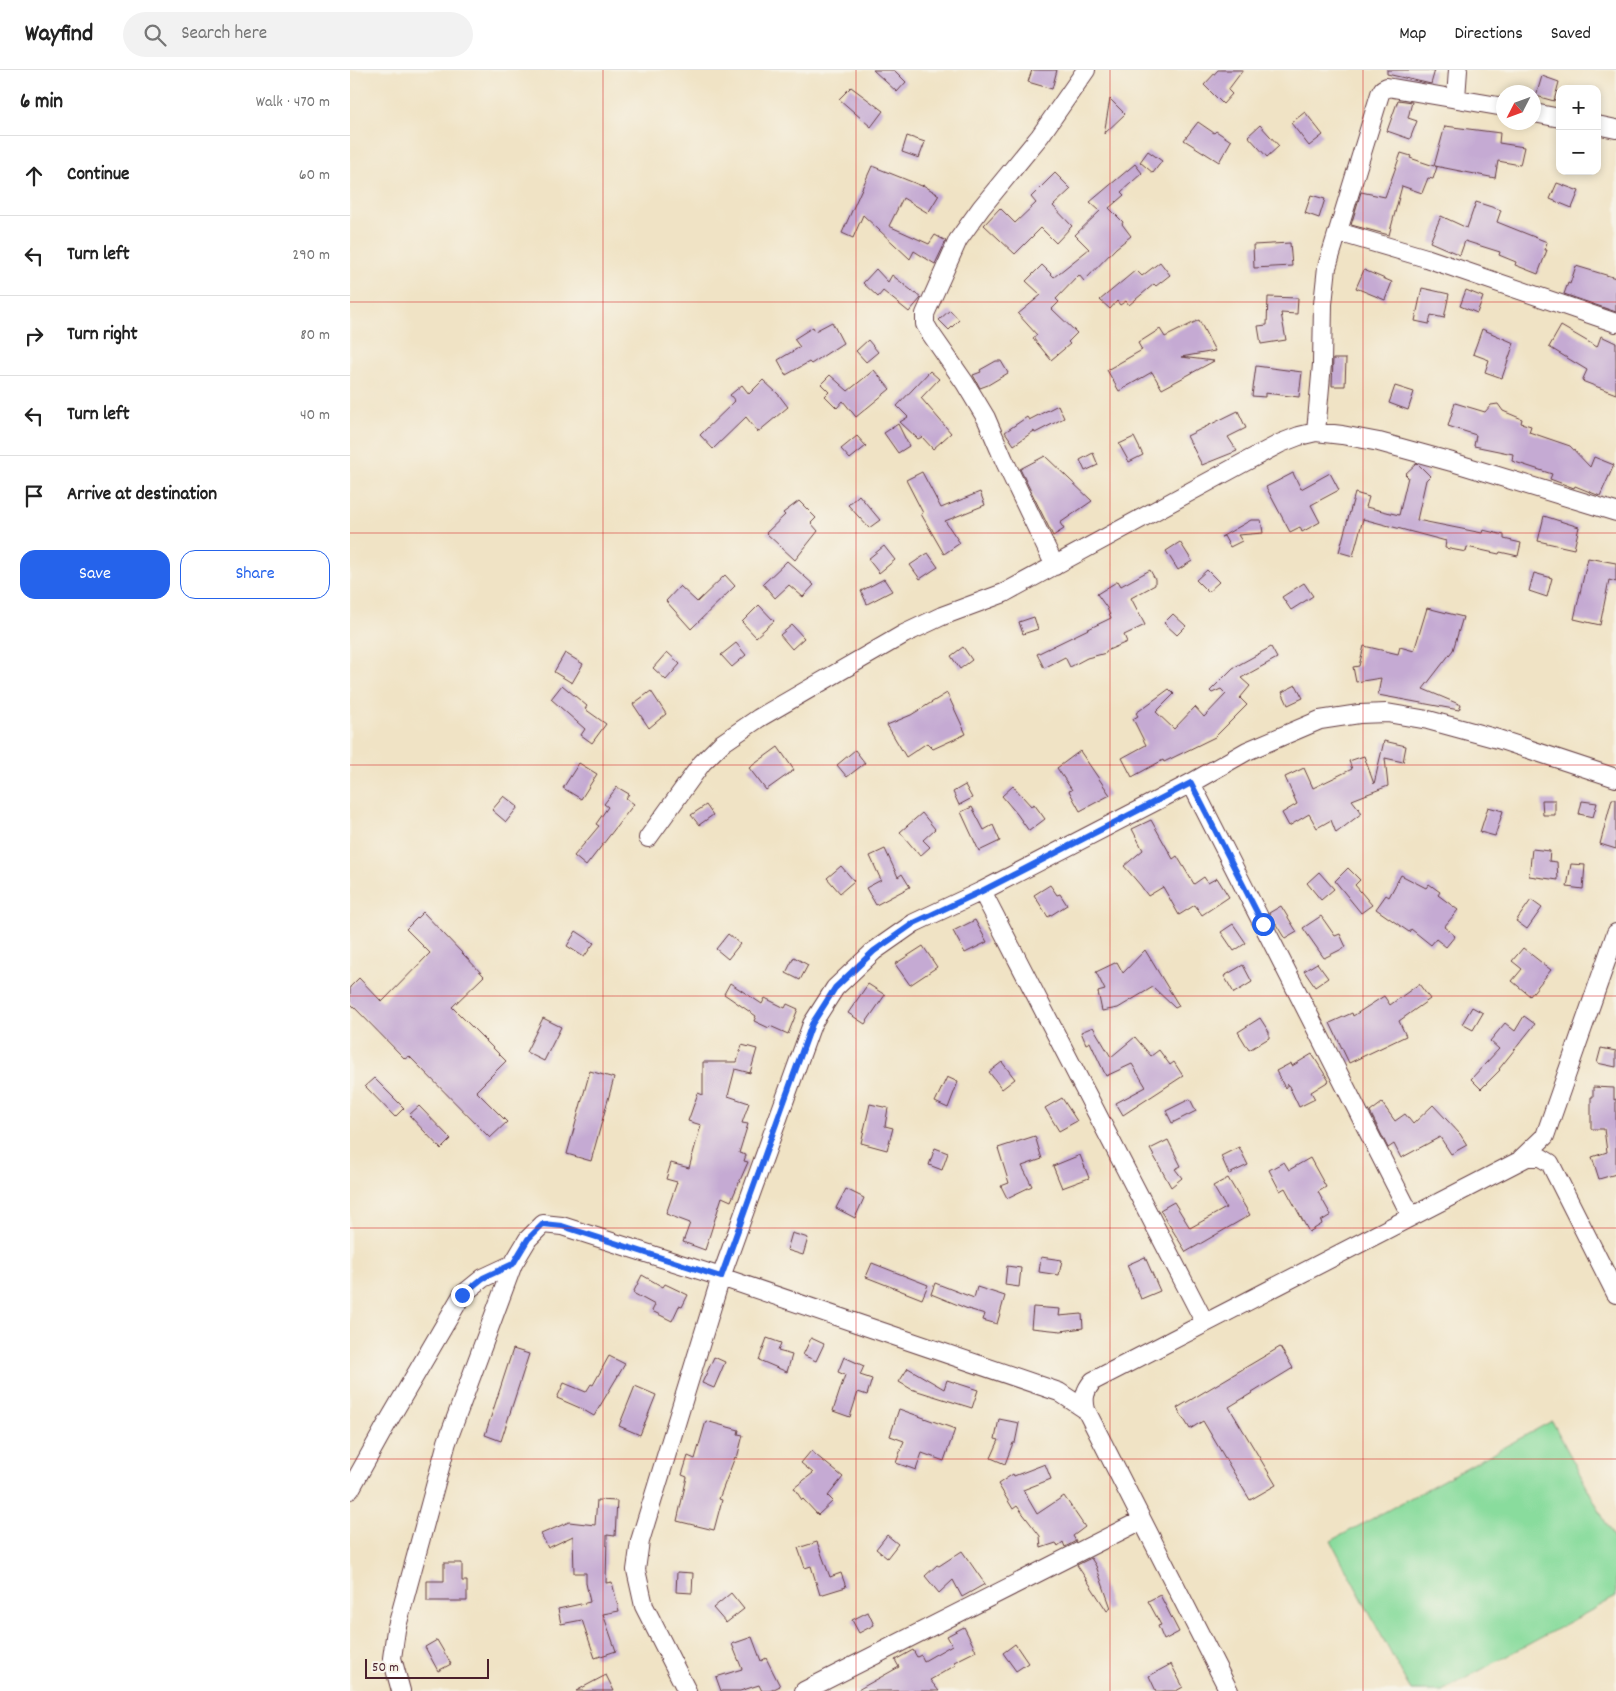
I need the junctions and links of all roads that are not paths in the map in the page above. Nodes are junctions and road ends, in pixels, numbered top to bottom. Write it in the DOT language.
graph roads {
  1 [pos="1086,70"];
  2 [pos="1458,70"];
  3 [pos="1456,98"];
  4 [pos="1496,106"];
  5 [pos="1541,114"];
  6 [pos="1556,117"];
  7 [pos="1601,127"];
  8 [pos="1616,129"];
  9 [pos="1338,232"];
  10 [pos="1616,323"];
  11 [pos="1316,432"];
  12 [pos="1616,512"];
  13 [pos="1055,566"];
  14 [pos="1616,778"];
  15 [pos="1191,783"];
  16 [pos="648,838"];
  17 [pos="982,891"];
  18 [pos="1616,933"];
  19 [pos="1545,1136"];
  20 [pos="1521,1159"];
  21 [pos="1550,1163"];
  22 [pos="1411,1216"];
  23 [pos="513,1264"];
  24 [pos="1612,1275"];
  25 [pos="721,1277"];
  26 [pos="1616,1294"];
  27 [pos="1205,1323"];
  28 [pos="1092,1381"];
  29 [pos="1059,1392"];
  30 [pos="1086,1410"];
  31 [pos="350,1490"];
  32 [pos="1142,1520"];
  33 [pos="401,1691"];
  34 [pos="687,1691"];
  35 [pos="804,1691"];
  36 [pos="1229,1691"];
  1 -- 13 [label="street"];
  2 -- 3 [label="street"];
  3 -- 4 [label="street"];
  3 -- 9 [label="street"];
  5 -- 6 [label="street"];
  7 -- 8 [label="street"];
  9 -- 10 [label="street"];
  9 -- 11 [label="street"];
  11 -- 12 [label="street"];
  11 -- 13 [label="street"];
  13 -- 16 [label="street"];
  14 -- 15 [label="street"];
  15 -- 17 [label="street"];
  15 -- 22 [label="street"];
  17 -- 25 [label="street"];
  17 -- 27 [label="street"];
  18 -- 19 [label="street"];
  19 -- 20 [label="street"];
  19 -- 21 [label="street"];
  20 -- 21 [label="street"];
  20 -- 22 [label="street"];
  21 -- 24 [label="street"];
  22 -- 27 [label="street"];
  23 -- 25 [label="street"];
  23 -- 31 [label="street"];
  23 -- 33 [label="street"];
  24 -- 26 [label="street"];
  25 -- 29 [label="street"];
  25 -- 34 [label="street"];
  27 -- 28 [label="street"];
  28 -- 29 [label="street"];
  28 -- 30 [label="street"];
  29 -- 30 [label="street"];
  30 -- 32 [label="street"];
  32 -- 35 [label="street"];
  32 -- 36 [label="street"];
}
